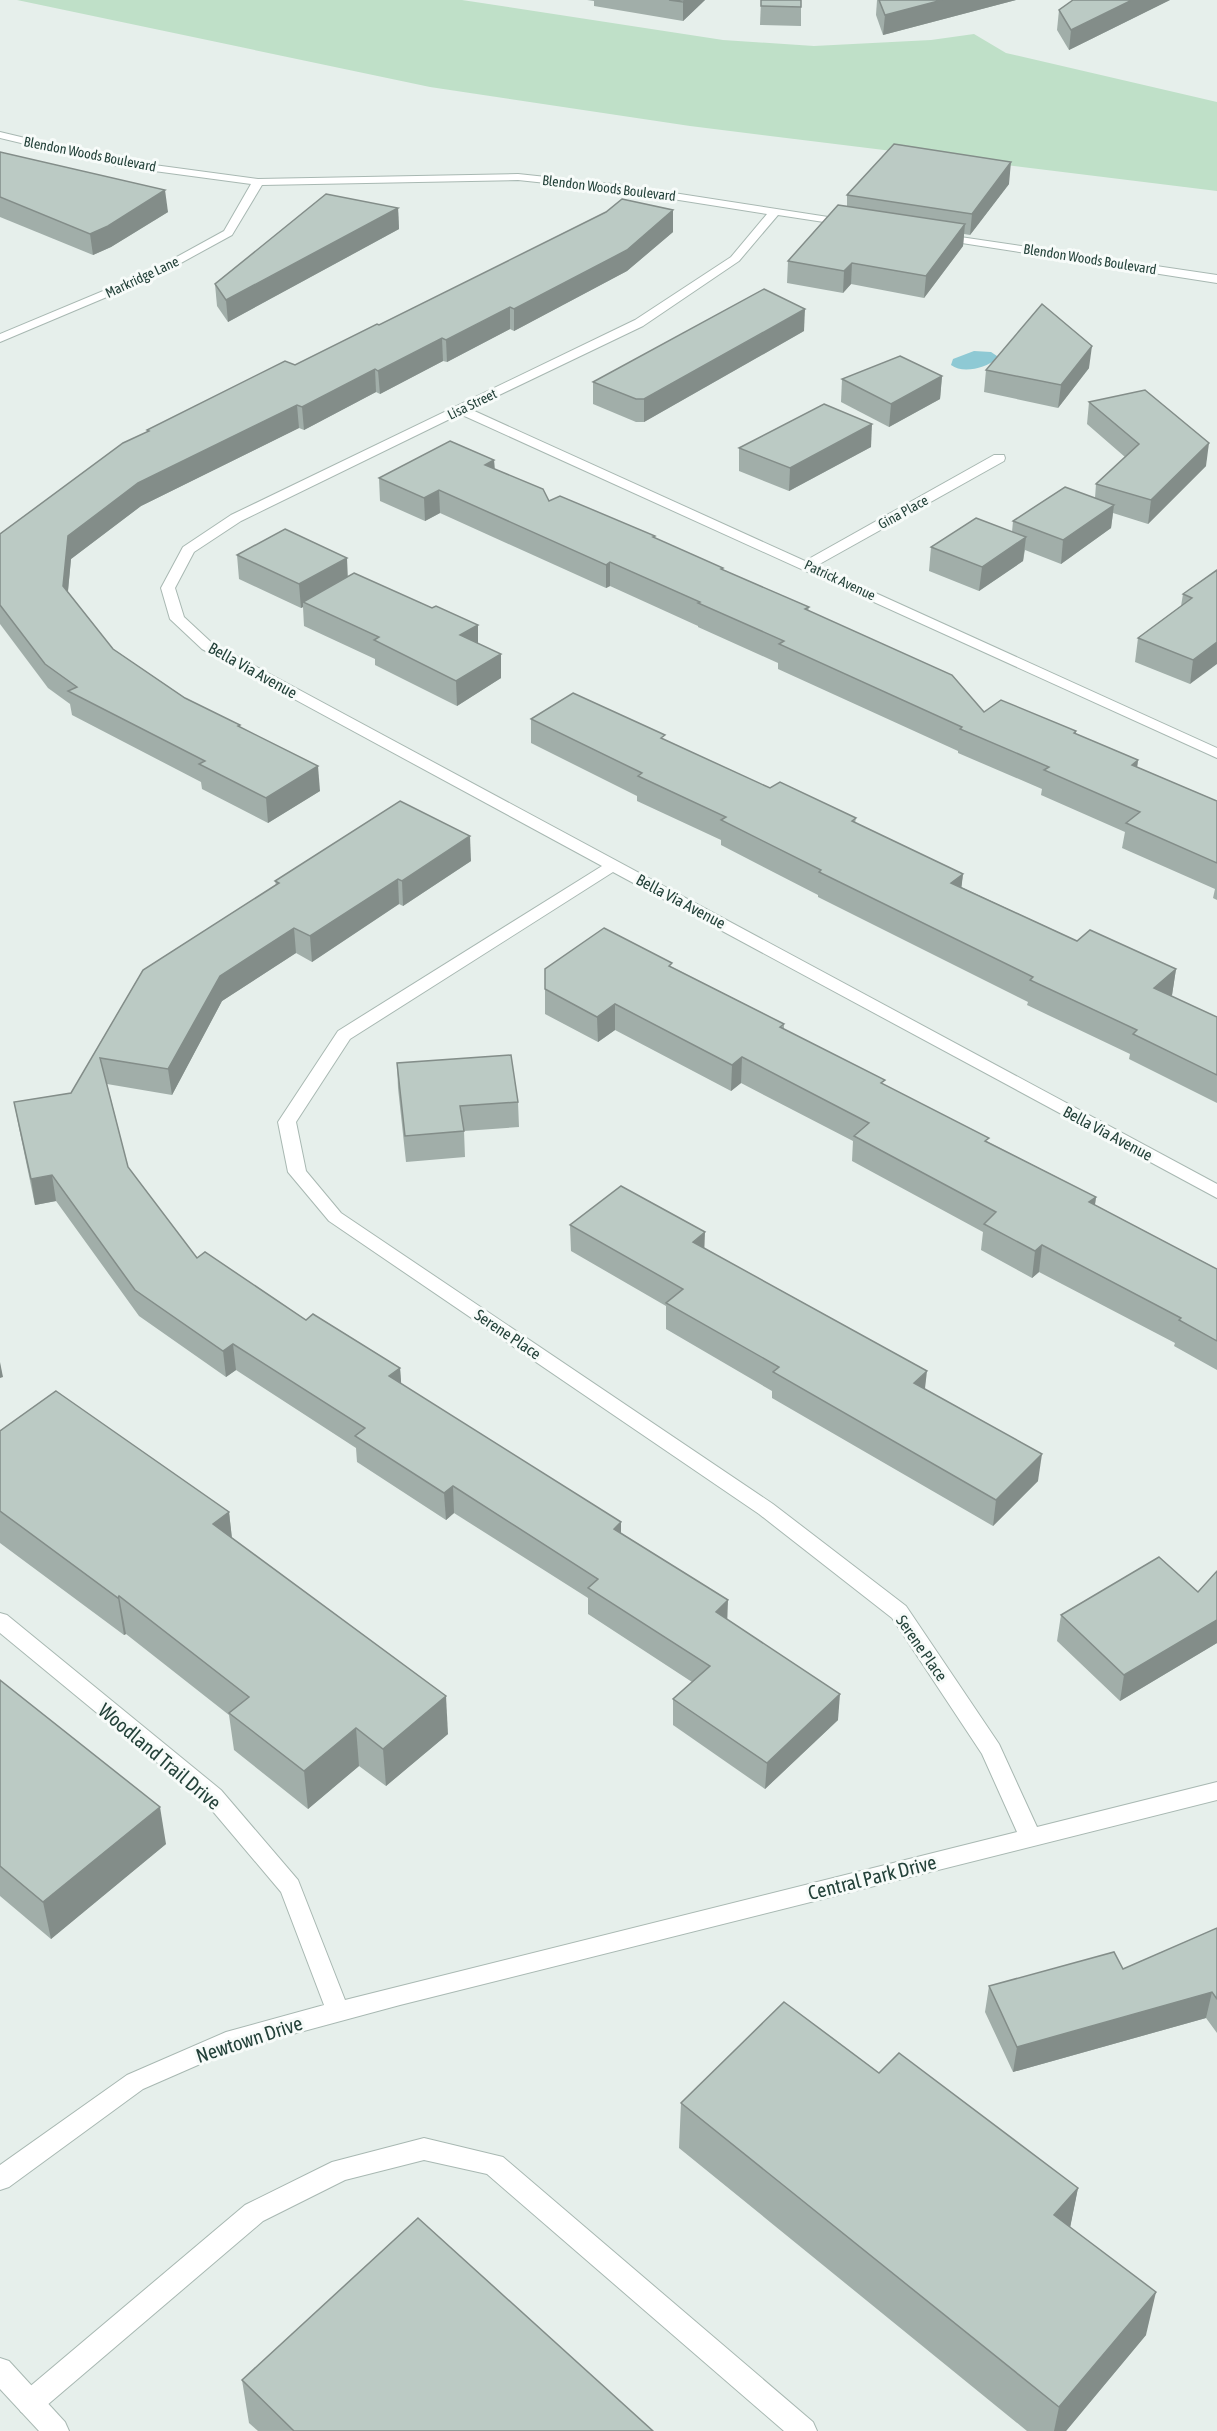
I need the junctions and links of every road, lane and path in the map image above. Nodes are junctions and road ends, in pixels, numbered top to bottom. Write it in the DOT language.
graph roads {
  1 [pos="0,135"];
  2 [pos="258,182"];
  3 [pos="775,212"];
  4 [pos="866,226"];
  5 [pos="923,234"];
  6 [pos="1217,279"];
  7 [pos="0,338"];
  8 [pos="461,410"];
  9 [pos="999,458"];
  10 [pos="807,566"];
  11 [pos="168,588"];
  12 [pos="1217,754"];
  13 [pos="614,865"];
  14 [pos="1217,1192"];
  15 [pos="0,1621"];
  16 [pos="1217,1791"];
  17 [pos="1030,1838"];
  18 [pos="528,1963"];
  19 [pos="338,2011"];
  20 [pos="0,2180"];
  21 [pos="0,2370"];
  22 [pos="30,2403"];
  23 [pos="56,2431"];
  24 [pos="804,2431"];
  1 -- 2 [label="street, Blendon Woods Boulevard"];
  2 -- 3 [label="street, Blendon Woods Boulevard"];
  2 -- 7 [label="street, Markridge Lane"];
  3 -- 4 [label="street, Blendon Woods Boulevard"];
  3 -- 8 [label="street, Lisa Street"];
  5 -- 6 [label="street, Blendon Woods Boulevard"];
  8 -- 10 [label="street, Patrick Avenue"];
  8 -- 11 [label="street, Lisa Street"];
  9 -- 10 [label="street, Gina Place"];
  10 -- 12 [label="street, Patrick Avenue"];
  11 -- 13 [label="street, Bella Via Avenue"];
  13 -- 14 [label="street, Bella Via Avenue"];
  13 -- 17 [label="street, Serene Place"];
  15 -- 19 [label="street, Woodland Trail Drive"];
  16 -- 17 [label="street, Central Park Drive"];
  17 -- 18 [label="street, Central Park Drive"];
  18 -- 19 [label="street, Newtown Drive"];
  19 -- 20 [label="street, Newtown Drive"];
  21 -- 22 [label="street"];
  22 -- 23 [label="street"];
  22 -- 24 [label="street"];
}
